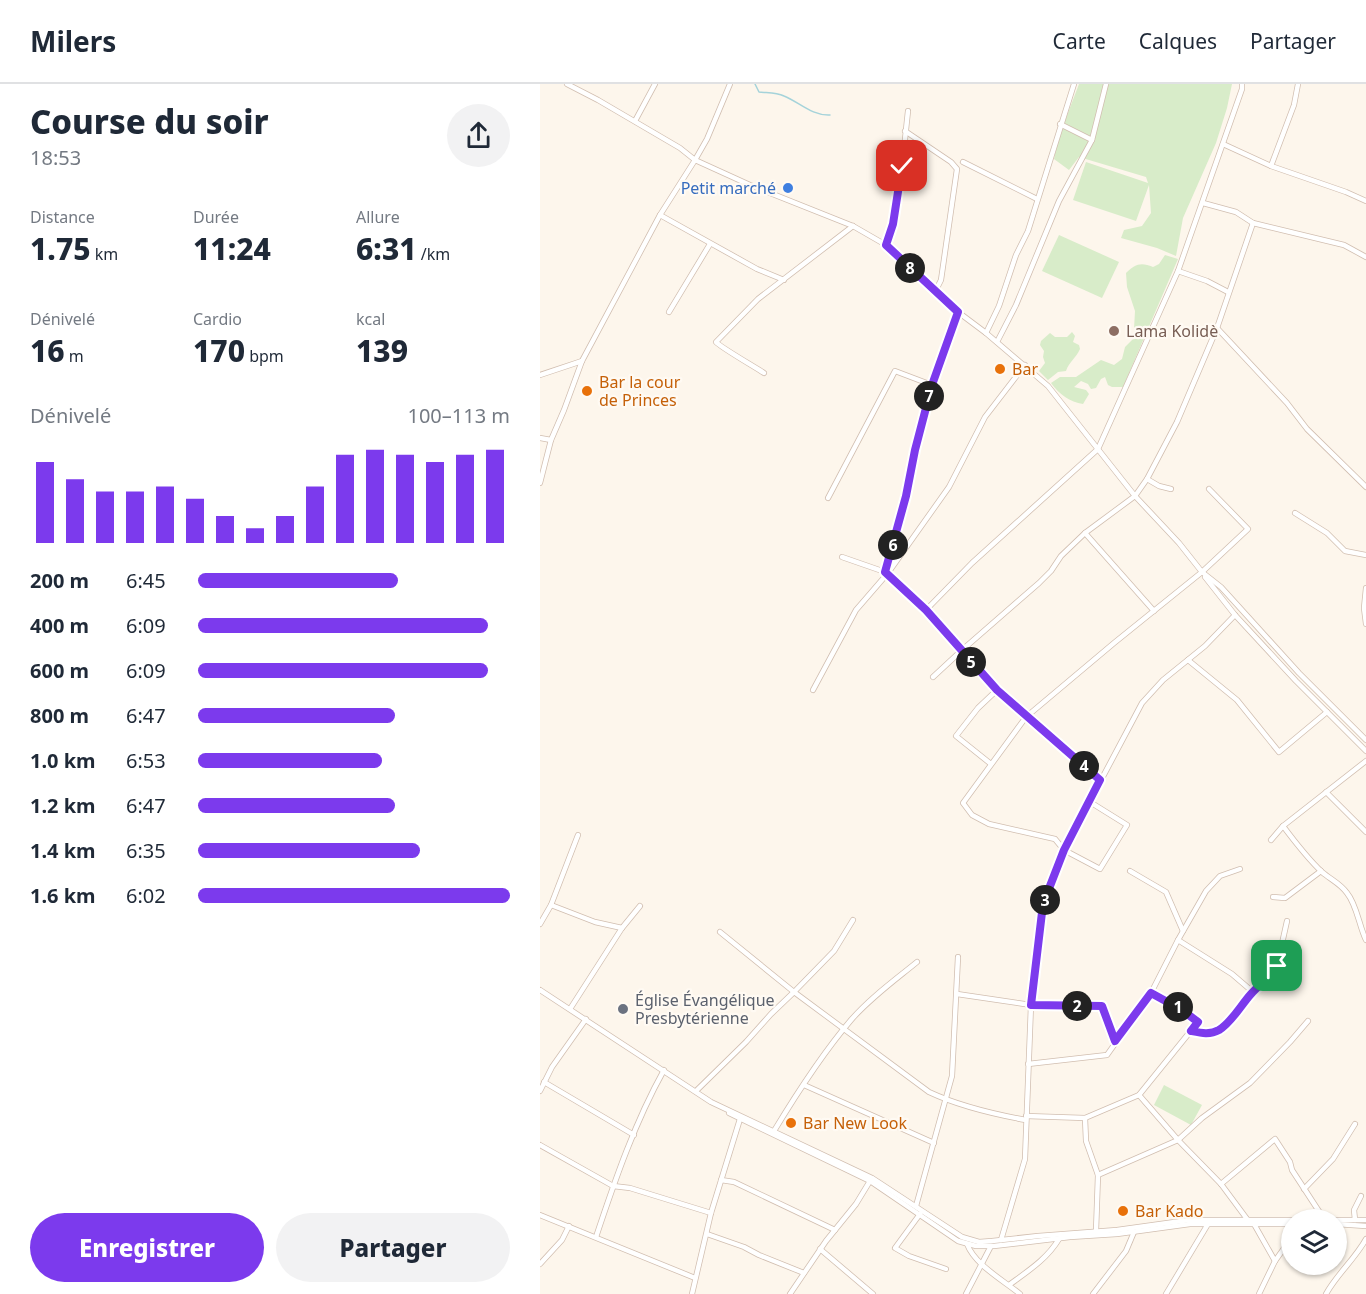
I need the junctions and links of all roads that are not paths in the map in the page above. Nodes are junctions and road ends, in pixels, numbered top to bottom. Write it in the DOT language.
graph roads {
  1 [pos="567,84"];
  2 [pos="655,84"];
  3 [pos="730,84"];
  4 [pos="1074,84"];
  5 [pos="1106,84"];
  6 [pos="1242,84"];
  7 [pos="1298,84"];
  8 [pos="908,111"];
  9 [pos="635,122"];
  10 [pos="1060,124"];
  11 [pos="905,131"];
  12 [pos="1092,140"];
  13 [pos="1223,144"];
  14 [pos="694,160"];
  15 [pos="963,162"];
  16 [pos="1272,166"];
  17 [pos="1037,199"];
  18 [pos="1366,201"];
  19 [pos="1203,203"];
  20 [pos="660,215"];
  21 [pos="1253,223"];
  22 [pos="853,226"];
  23 [pos="710,244"];
  24 [pos="886,245"];
  25 [pos="1366,257"];
  26 [pos="1178,272"];
  27 [pos="784,280"];
  28 [pos="1228,291"];
  29 [pos="935,292"];
  30 [pos="669,312"];
  31 [pos="958,312"];
  32 [pos="1216,328"];
  33 [pos="986,333"];
  34 [pos="997,342"];
  35 [pos="582,361"];
  36 [pos="1025,365"];
  37 [pos="764,373"];
  38 [pos="540,375"];
  39 [pos="932,385"];
  40 [pos="540,438"];
  41 [pos="551,440"];
  42 [pos="1098,449"];
  43 [pos="1147,479"];
  44 [pos="540,483"];
  45 [pos="1366,487"];
  46 [pos="1171,489"];
  47 [pos="1209,489"];
  48 [pos="1135,496"];
  49 [pos="828,498"];
  50 [pos="1295,513"];
  51 [pos="1085,533"];
  52 [pos="1366,555"];
  53 [pos="842,557"];
  54 [pos="886,572"];
  55 [pos="1202,572"];
  56 [pos="1366,588"];
  57 [pos="926,610"];
  58 [pos="1154,611"];
  59 [pos="1235,615"];
  60 [pos="1366,624"];
  61 [pos="961,651"];
  62 [pos="1188,660"];
  63 [pos="933,677"];
  64 [pos="813,690"];
  65 [pos="997,690"];
  66 [pos="1327,711"];
  67 [pos="1026,717"];
  68 [pos="1366,740"];
  69 [pos="1366,751"];
  70 [pos="1366,761"];
  71 [pos="991,764"];
  72 [pos="1100,780"];
  73 [pos="1326,792"];
  74 [pos="1090,802"];
  75 [pos="1283,826"];
  76 [pos="1366,832"];
  77 [pos="578,835"];
  78 [pos="1271,840"];
  79 [pos="1064,850"];
  80 [pos="1240,869"];
  81 [pos="1130,871"];
  82 [pos="1321,871"];
  83 [pos="1273,897"];
  84 [pos="551,905"];
  85 [pos="640,906"];
  86 [pos="853,920"];
  87 [pos="1287,921"];
  88 [pos="540,924"];
  89 [pos="622,928"];
  90 [pos="1183,931"];
  91 [pos="720,932"];
  92 [pos="1178,940"];
  93 [pos="1366,940"];
  94 [pos="958,957"];
  95 [pos="917,962"];
  96 [pos="540,990"];
  97 [pos="794,992"];
  98 [pos="1253,992"];
  99 [pos="1151,993"];
  100 [pos="957,994"];
  101 [pos="1031,1005"];
  102 [pos="570,1009"];
  103 [pos="586,1019"];
  104 [pos="1308,1021"];
  105 [pos="844,1030"];
  106 [pos="1191,1031"];
  107 [pos="1115,1041"];
  108 [pos="1029,1064"];
  109 [pos="664,1070"];
  110 [pos="544,1082"];
  111 [pos="804,1085"];
  112 [pos="540,1091"];
  113 [pos="696,1091"];
  114 [pos="1139,1095"];
  115 [pos="946,1100"];
  116 [pos="711,1102"];
  117 [pos="1026,1118"];
  118 [pos="1085,1118"];
  119 [pos="740,1119"];
  120 [pos="1355,1124"];
  121 [pos="774,1131"];
  122 [pos="634,1135"];
  123 [pos="1178,1140"];
  124 [pos="934,1143"];
  125 [pos="540,1145"];
  126 [pos="1098,1175"];
  127 [pos="721,1180"];
  128 [pos="870,1181"];
  129 [pos="1221,1184"];
  130 [pos="613,1186"];
  131 [pos="1304,1189"];
  132 [pos="1361,1196"];
  133 [pos="916,1206"];
  134 [pos="1317,1209"];
  135 [pos="711,1213"];
  136 [pos="920,1214"];
  137 [pos="540,1215"];
  138 [pos="1247,1219"];
  139 [pos="1281,1220"];
  140 [pos="1347,1220"];
  141 [pos="1355,1220"];
  142 [pos="1366,1221"];
  143 [pos="1209,1224"];
  144 [pos="1254,1224"];
  145 [pos="1281,1224"];
  146 [pos="1347,1225"];
  147 [pos="569,1226"];
  148 [pos="1366,1226"];
  149 [pos="835,1230"];
  150 [pos="1096,1231"];
  151 [pos="1134,1232"];
  152 [pos="707,1234"];
  153 [pos="596,1237"];
  154 [pos="1060,1238"];
  155 [pos="1366,1239"];
  156 [pos="1001,1240"];
  157 [pos="967,1244"];
  158 [pos="992,1244"];
  159 [pos="820,1249"];
  160 [pos="1281,1253"];
  161 [pos="1275,1261"];
  162 [pos="540,1264"];
  163 [pos="983,1264"];
  164 [pos="946,1269"];
  165 [pos="804,1273"];
  166 [pos="695,1278"];
  167 [pos="1009,1285"];
  168 [pos="692,1294"];
  169 [pos="790,1294"];
  170 [pos="873,1294"];
  171 [pos="966,1294"];
  172 [pos="1020,1294"];
  173 [pos="1093,1294"];
  174 [pos="1166,1294"];
  175 [pos="1259,1294"];
  176 [pos="1326,1294"];
  1 -- 9 [label="street"];
  2 -- 9 [label="street"];
  3 -- 14 [label="street"];
  4 -- 10 [label="street"];
  5 -- 12 [label="street"];
  6 -- 13 [label="street"];
  7 -- 16 [label="street"];
  8 -- 11 [label="street"];
  9 -- 14 [label="street"];
  10 -- 12 [label="street"];
  10 -- 17 [label="street"];
  11 -- 24 [label="street"];
  11 -- 29 [label="street"];
  12 -- 34 [label="street"];
  13 -- 16 [label="street"];
  13 -- 19 [label="street"];
  14 -- 20 [label="street"];
  14 -- 22 [label="street"];
  15 -- 17 [label="street"];
  16 -- 18 [label="street"];
  17 -- 33 [label="street"];
  19 -- 21 [label="street"];
  19 -- 26 [label="street"];
  20 -- 23 [label="street"];
  20 -- 35 [label="street"];
  21 -- 25 [label="street"];
  21 -- 28 [label="street"];
  22 -- 24 [label="street"];
  22 -- 27 [label="street"];
  23 -- 27 [label="street"];
  23 -- 30 [label="street"];
  24 -- 29 [label="street"];
  26 -- 28 [label="street"];
  26 -- 42 [label="street"];
  27 -- 37 [label="street"];
  28 -- 32 [label="street"];
  29 -- 31 [label="street"];
  31 -- 33 [label="street"];
  31 -- 39 [label="street"];
  32 -- 43 [label="street"];
  32 -- 45 [label="street"];
  33 -- 34 [label="street"];
  34 -- 36 [label="street"];
  35 -- 38 [label="street"];
  35 -- 41 [label="street"];
  36 -- 42 [label="street"];
  36 -- 54 [label="street"];
  39 -- 49 [label="street"];
  39 -- 54 [label="street"];
  40 -- 41 [label="street"];
  41 -- 44 [label="street"];
  42 -- 48 [label="street"];
  42 -- 57 [label="street"];
  43 -- 46 [label="street"];
  43 -- 48 [label="street"];
  47 -- 55 [label="street"];
  48 -- 51 [label="street"];
  48 -- 55 [label="street"];
  50 -- 52 [label="street"];
  51 -- 58 [label="street"];
  51 -- 61 [label="street"];
  53 -- 54 [label="street"];
  54 -- 57 [label="street"];
  54 -- 64 [label="street"];
  55 -- 58 [label="street"];
  55 -- 59 [label="street"];
  55 -- 68 [label="street"];
  56 -- 60 [label="street"];
  57 -- 61 [label="street"];
  58 -- 67 [label="street"];
  59 -- 62 [label="street"];
  59 -- 66 [label="street"];
  61 -- 63 [label="street"];
  61 -- 65 [label="street"];
  62 -- 66 [label="street"];
  62 -- 72 [label="street"];
  65 -- 67 [label="street"];
  65 -- 71 [label="street"];
  66 -- 69 [label="street"];
  67 -- 71 [label="street"];
  67 -- 72 [label="street"];
  70 -- 73 [label="street"];
  71 -- 79 [label="street"];
  72 -- 74 [label="street"];
  73 -- 75 [label="street"];
  73 -- 76 [label="street"];
  74 -- 79 [label="street"];
  74 -- 79 [label="street"];
  75 -- 78 [label="street"];
  75 -- 82 [label="street"];
  77 -- 84 [label="street"];
  79 -- 101 [label="street"];
  80 -- 90 [label="street"];
  81 -- 90 [label="street"];
  82 -- 83 [label="street"];
  82 -- 93 [label="street"];
  84 -- 88 [label="street"];
  84 -- 89 [label="street"];
  85 -- 89 [label="street"];
  86 -- 97 [label="street"];
  87 -- 98 [label="street"];
  89 -- 102 [label="street"];
  90 -- 92 [label="street"];
  91 -- 97 [label="street"];
  92 -- 98 [label="street"];
  92 -- 99 [label="street"];
  94 -- 100 [label="street"];
  95 -- 105 [label="street"];
  96 -- 102 [label="street"];
  97 -- 105 [label="street"];
  97 -- 113 [label="street"];
  98 -- 106 [label="street"];
  99 -- 106 [label="street"];
  99 -- 107 [label="street"];
  100 -- 101 [label="street"];
  100 -- 115 [label="street"];
  101 -- 107 [label="street"];
  101 -- 108 [label="street"];
  102 -- 103 [label="street"];
  103 -- 109 [label="street"];
  103 -- 110 [label="street"];
  104 -- 123 [label="street"];
  105 -- 111 [label="street"];
  105 -- 115 [label="street"];
  106 -- 114 [label="street"];
  107 -- 108 [label="street"];
  108 -- 117 [label="street"];
  109 -- 113 [label="street"];
  109 -- 122 [label="street"];
  110 -- 112 [label="street"];
  110 -- 122 [label="street"];
  111 -- 121 [label="street"];
  111 -- 124 [label="street"];
  113 -- 116 [label="street"];
  114 -- 118 [label="street"];
  114 -- 123 [label="street"];
  115 -- 117 [label="street"];
  115 -- 124 [label="street"];
  116 -- 119 [label="street"];
  116 -- 121 [label="street"];
  117 -- 118 [label="street"];
  117 -- 156 [label="street"];
  118 -- 126 [label="street"];
  119 -- 127 [label="street"];
  119 -- 128 [label="street"];
  120 -- 131 [label="street"];
  121 -- 133 [label="street"];
  122 -- 130 [label="street"];
  123 -- 126 [label="street"];
  123 -- 129 [label="street"];
  124 -- 133 [label="street"];
  125 -- 130 [label="street"];
  126 -- 150 [label="street"];
  127 -- 135 [label="street"];
  127 -- 149 [label="street"];
  128 -- 136 [label="street"];
  128 -- 149 [label="street"];
  129 -- 131 [label="street"];
  129 -- 138 [label="street"];
  130 -- 135 [label="street"];
  130 -- 153 [label="street"];
  131 -- 134 [label="street"];
  132 -- 141 [label="street"];
  133 -- 158 [label="street"];
  135 -- 152 [label="street"];
  136 -- 157 [label="street"];
  136 -- 164 [label="street"];
  137 -- 147 [label="street"];
  138 -- 139 [label="street"];
  138 -- 150 [label="street"];
  140 -- 141 [label="street"];
  141 -- 142 [label="street"];
  143 -- 144 [label="street"];
  143 -- 151 [label="street"];
  143 -- 174 [label="street"];
  144 -- 145 [label="street"];
  144 -- 161 [label="street"];
  146 -- 148 [label="street"];
  147 -- 153 [label="street"];
  147 -- 162 [label="street"];
  149 -- 159 [label="street"];
  150 -- 156 [label="street"];
  151 -- 154 [label="street"];
  151 -- 173 [label="street"];
  152 -- 165 [label="street"];
  152 -- 166 [label="street"];
  153 -- 166 [label="street"];
  154 -- 158 [label="street"];
  154 -- 167 [label="street"];
  155 -- 176 [label="street"];
  156 -- 158 [label="street"];
  157 -- 158 [label="street"];
  157 -- 163 [label="street"];
  158 -- 163 [label="street"];
  159 -- 165 [label="street"];
  159 -- 170 [label="street"];
  160 -- 161 [label="street"];
  161 -- 175 [label="street"];
  163 -- 167 [label="street"];
  163 -- 171 [label="street"];
  165 -- 169 [label="street"];
  166 -- 168 [label="street"];
  167 -- 172 [label="street"];
}
